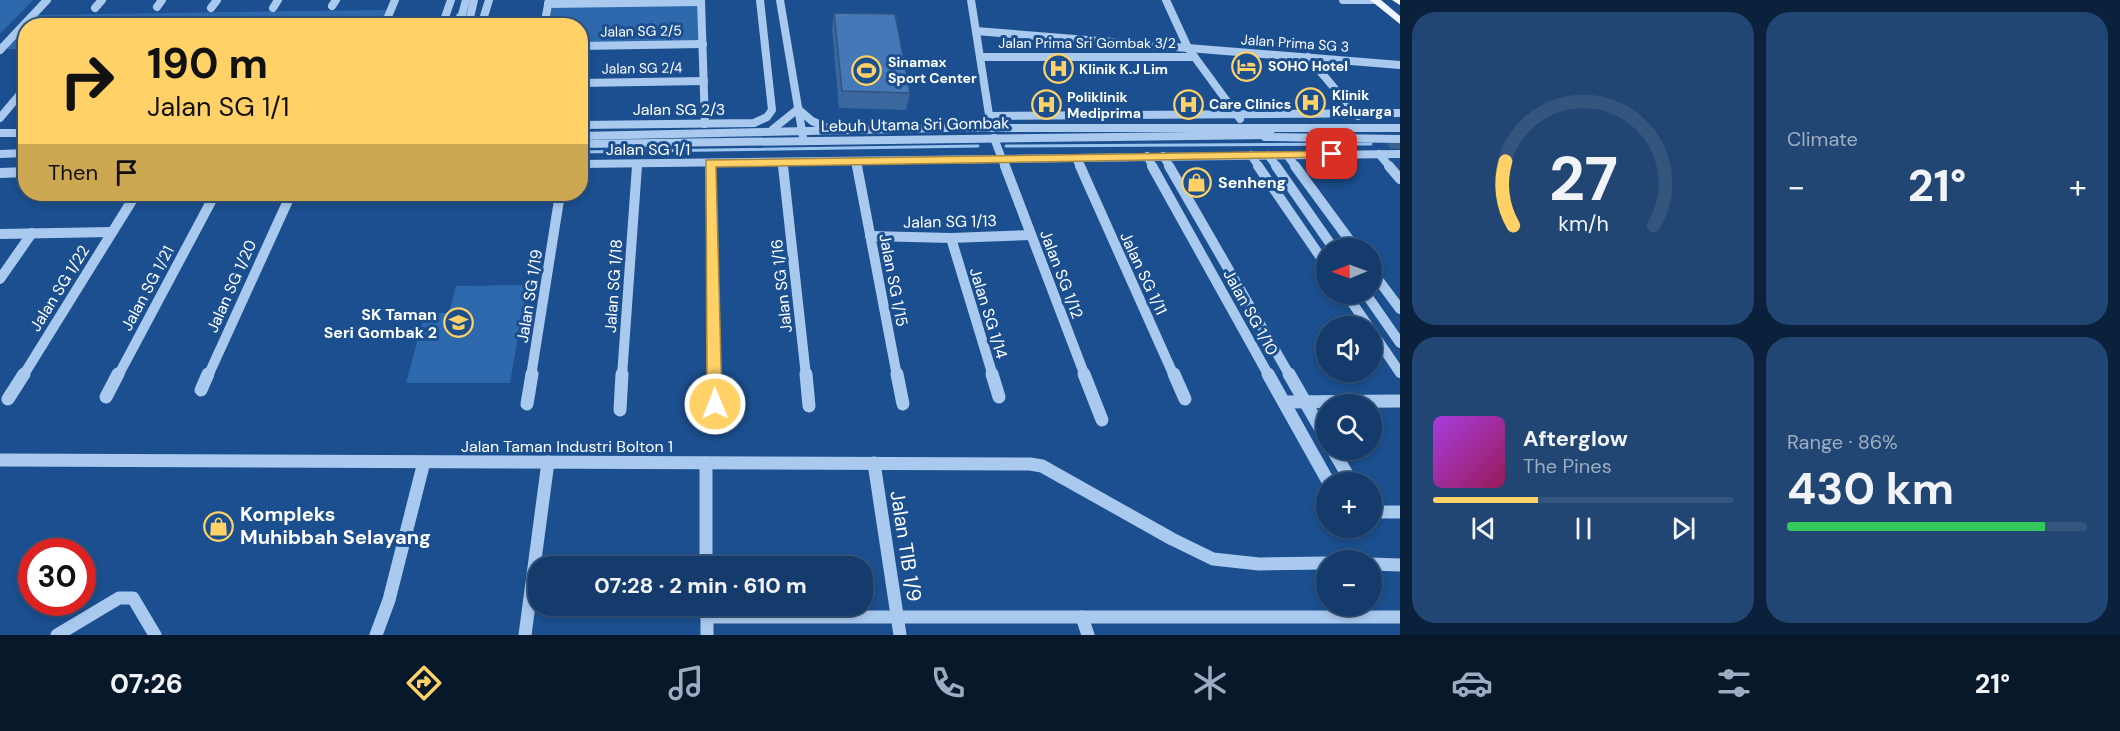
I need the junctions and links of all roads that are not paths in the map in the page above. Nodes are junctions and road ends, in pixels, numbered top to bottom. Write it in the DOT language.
graph roads {
  1 [pos="47,0"];
  2 [pos="102,0"];
  3 [pos="217,0"];
  4 [pos="278,0"];
  5 [pos="395,0"];
  6 [pos="451,0"];
  7 [pos="466,0"];
  8 [pos="474,0"];
  9 [pos="489,0"];
  10 [pos="760,0"];
  11 [pos="780,0"];
  12 [pos="971,0"];
  13 [pos="1166,0"];
  14 [pos="1343,0"];
  15 [pos="1376,0"];
  16 [pos="701,1"];
  17 [pos="548,2"];
  18 [pos="95,8"];
  19 [pos="212,8"];
  20 [pos="273,8"];
  21 [pos="30,18"];
  22 [pos="387,18"];
  23 [pos="445,18"];
  24 [pos="461,18"];
  25 [pos="470,18"];
  26 [pos="483,18"];
  27 [pos="545,18"];
  28 [pos="1400,21"];
  29 [pos="18,31"];
  30 [pos="976,31"];
  31 [pos="1061,38"];
  32 [pos="703,44"];
  33 [pos="588,46"];
  34 [pos="1188,48"];
  35 [pos="0,50"];
  36 [pos="980,57"];
  37 [pos="1070,57"];
  38 [pos="1194,57"];
  39 [pos="1308,57"];
  40 [pos="1400,65"];
  41 [pos="704,81"];
  42 [pos="588,82"];
  43 [pos="18,97"];
  44 [pos="798,109"];
  45 [pos="1400,113"];
  46 [pos="1237,115"];
  47 [pos="989,116"];
  48 [pos="1360,117"];
  49 [pos="0,118"];
  50 [pos="1400,121"];
  51 [pos="588,124"];
  52 [pos="617,124"];
  53 [pos="705,124"];
  54 [pos="1400,128"];
  55 [pos="802,130"];
  56 [pos="833,130"];
  57 [pos="769,131"];
  58 [pos="1325,131"];
  59 [pos="1248,132"];
  60 [pos="0,133"];
  61 [pos="18,133"];
  62 [pos="992,133"];
  63 [pos="1400,134"];
  64 [pos="616,135"];
  65 [pos="588,136"];
  66 [pos="1384,139"];
  67 [pos="1400,139"];
  68 [pos="804,140"];
  69 [pos="588,144"];
  70 [pos="0,148"];
  71 [pos="18,148"];
  72 [pos="18,153"];
  73 [pos="0,154"];
  74 [pos="1379,154"];
  75 [pos="1251,155"];
  76 [pos="1268,155"];
  77 [pos="1287,155"];
  78 [pos="1399,155"];
  79 [pos="1147,156"];
  80 [pos="1163,156"];
  81 [pos="1076,158"];
  82 [pos="1002,159"];
  83 [pos="856,162"];
  84 [pos="710,163"];
  85 [pos="783,163"];
  86 [pos="588,164"];
  87 [pos="637,164"];
  88 [pos="18,172"];
  89 [pos="0,173"];
  90 [pos="1400,179"];
  91 [pos="132,201"];
  92 [pos="211,201"];
  93 [pos="288,201"];
  94 [pos="559,201"];
  95 [pos="112,232"];
  96 [pos="32,233"];
  97 [pos="1190,233"];
  98 [pos="1207,233"];
  99 [pos="0,234"];
  100 [pos="1030,235"];
  101 [pos="870,236"];
  102 [pos="951,238"];
  103 [pos="1326,238"];
  104 [pos="1348,238"];
  105 [pos="1316,250"];
  106 [pos="0,279"];
  107 [pos="1382,285"];
  108 [pos="1373,304"];
  109 [pos="1400,309"];
  110 [pos="1400,343"];
  111 [pos="1382,347"];
  112 [pos="1400,373"];
  113 [pos="201,390"];
  114 [pos="106,397"];
  115 [pos="999,397"];
  116 [pos="8,399"];
  117 [pos="1185,399"];
  118 [pos="1400,401"];
  119 [pos="1284,402"];
  120 [pos="1305,402"];
  121 [pos="527,404"];
  122 [pos="715,404"];
  123 [pos="903,404"];
  124 [pos="809,406"];
  125 [pos="620,410"];
  126 [pos="1102,420"];
  127 [pos="1316,421"];
  128 [pos="0,460"];
  129 [pos="424,462"];
  130 [pos="548,462"];
  131 [pos="706,463"];
  132 [pos="874,463"];
  133 [pos="1323,472"];
  134 [pos="1382,512"];
  135 [pos="1400,512"];
  136 [pos="706,556"];
  137 [pos="1316,563"];
  138 [pos="1382,564"];
  139 [pos="1400,565"];
  140 [pos="707,616"];
  141 [pos="865,616"];
  142 [pos="897,617"];
  143 [pos="1082,617"];
  144 [pos="1400,617"];
  145 [pos="57,635"];
  146 [pos="155,635"];
  147 [pos="376,635"];
  148 [pos="525,635"];
  149 [pos="707,635"];
  150 [pos="900,635"];
  151 [pos="1088,635"];
  1 -- 21 [label="street"];
  2 -- 18 [label="street"];
  3 -- 19 [label="street"];
  4 -- 20 [label="street"];
  5 -- 22 [label="street"];
  6 -- 23 [label="street"];
  7 -- 24 [label="street"];
  8 -- 25 [label="street"];
  9 -- 26 [label="street"];
  10 -- 53 [label="street, Jalan SG 2/3"];
  11 -- 44 [label="street"];
  12 -- 30 [label="street, Jalan SG 1/12"];
  13 -- 34 [label="street"];
  14 -- 15 [label="street"];
  15 -- 28 [label="main road"];
  16 -- 17 [label="street"];
  16 -- 32 [label="street"];
  17 -- 27 [label="street"];
  29 -- 35 [label="street"];
  30 -- 31 [label="street, Jalan Prima SG 3"];
  30 -- 36 [label="street, Jalan SG 1/12"];
  31 -- 34 [label="street, Jalan Prima SG 3"];
  31 -- 37 [label="street"];
  32 -- 33 [label="street, Jalan SG 2/5"];
  32 -- 41 [label="street"];
  34 -- 38 [label="street"];
  34 -- 39 [label="street, Jalan Prima SG 3"];
  36 -- 37 [label="street, Jalan Prima Sri Gombak 3/2"];
  36 -- 47 [label="street, Jalan SG 1/12"];
  37 -- 38 [label="street, Jalan Prima Sri Gombak 3/2"];
  38 -- 46 [label="street"];
  39 -- 40 [label="street, Jalan Prima SG 3"];
  39 -- 48 [label="street"];
  41 -- 42 [label="street, Jalan SG 2/4"];
  41 -- 53 [label="street"];
  43 -- 49 [label="street"];
  44 -- 55 [label="street"];
  44 -- 56 [label="street"];
  44 -- 57 [label="street"];
  45 -- 48 [label="street"];
  46 -- 47 [label="street"];
  46 -- 48 [label="street"];
  46 -- 59 [label="street"];
  47 -- 62 [label="street, Jalan SG 1/12"];
  48 -- 50 [label="street, Lebuh Utama Sri Gombak"];
  48 -- 59 [label="street, Lebuh Utama Sri Gombak"];
  51 -- 52 [label="street, Jalan SG 2/3"];
  52 -- 53 [label="street, Jalan SG 2/3"];
  52 -- 64 [label="street"];
  54 -- 58 [label="street, Lebuh Utama Sri Gombak"];
  55 -- 56 [label="street, Lebuh Utama Sri Gombak"];
  55 -- 57 [label="street, Lebuh Utama Sri Gombak"];
  55 -- 68 [label="street"];
  56 -- 62 [label="street, Lebuh Utama Sri Gombak"];
  57 -- 64 [label="street, Lebuh Utama Sri Gombak"];
  58 -- 59 [label="street, Lebuh Utama Sri Gombak"];
  58 -- 63 [label="street, Lebuh Utama Sri Gombak"];
  59 -- 62 [label="street, Lebuh Utama Sri Gombak"];
  59 -- 66 [label="street, Lebuh Utama Sri Gombak"];
  60 -- 61 [label="street"];
  62 -- 68 [label="street, Lebuh Utama Sri Gombak"];
  62 -- 82 [label="street, Jalan SG 1/12"];
  64 -- 65 [label="street, Lebuh Utama Sri Gombak"];
  66 -- 67 [label="street, Lebuh Utama Sri Gombak"];
  66 -- 78 [label="street"];
  68 -- 69 [label="street, Lebuh Utama Sri Gombak"];
  70 -- 71 [label="street"];
  72 -- 73 [label="street"];
  74 -- 77 [label="street, Jalan SG 1/1"];
  74 -- 78 [label="street, Jalan SG 1/1"];
  74 -- 90 [label="street"];
  75 -- 76 [label="street, Jalan SG 1/1"];
  75 -- 80 [label="street, Jalan SG 1/1"];
  75 -- 105 [label="street"];
  76 -- 77 [label="street, Jalan SG 1/1"];
  76 -- 103 [label="street"];
  77 -- 104 [label="street"];
  79 -- 80 [label="street, Jalan SG 1/1"];
  79 -- 81 [label="street, Jalan SG 1/1"];
  79 -- 97 [label="street, Jalan SG 1/10"];
  80 -- 98 [label="street"];
  81 -- 82 [label="street, Jalan SG 1/1"];
  81 -- 117 [label="street, Jalan SG 1/11"];
  82 -- 83 [label="street, Jalan SG 1/1"];
  82 -- 100 [label="street, Jalan SG 1/12"];
  83 -- 85 [label="street, Jalan SG 1/1"];
  83 -- 101 [label="street, Jalan SG 1/15"];
  84 -- 85 [label="street, Jalan SG 1/1"];
  84 -- 87 [label="street, Jalan SG 1/1"];
  84 -- 122 [label="street"];
  85 -- 124 [label="street, Jalan SG 1/16"];
  86 -- 87 [label="street, Jalan SG 1/1"];
  87 -- 125 [label="street, Jalan SG 1/18"];
  88 -- 89 [label="street"];
  91 -- 95 [label="street, Jalan SG 1/22"];
  92 -- 114 [label="street, Jalan SG 1/21"];
  93 -- 113 [label="street, Jalan SG 1/20"];
  94 -- 121 [label="street, Jalan SG 1/19"];
  95 -- 96 [label="street"];
  95 -- 116 [label="street, Jalan SG 1/22"];
  96 -- 99 [label="street"];
  96 -- 106 [label="street"];
  97 -- 98 [label="street"];
  97 -- 119 [label="street, Jalan SG 1/10"];
  98 -- 120 [label="street"];
  100 -- 102 [label="street, Jalan SG 1/13"];
  100 -- 126 [label="street, Jalan SG 1/12"];
  101 -- 102 [label="street, Jalan SG 1/13"];
  101 -- 123 [label="street, Jalan SG 1/15"];
  102 -- 115 [label="street, Jalan SG 1/14"];
  107 -- 109 [label="street"];
  108 -- 110 [label="street"];
  111 -- 112 [label="street"];
  118 -- 120 [label="street"];
  119 -- 120 [label="street"];
  119 -- 133 [label="street, Jalan SG 1/10"];
  120 -- 127 [label="street"];
  128 -- 129 [label="street, Jalan Taman Industri Bolton 1"];
  129 -- 130 [label="street, Jalan Taman Industri Bolton 1"];
  129 -- 147 [label="street"];
  130 -- 131 [label="street, Jalan Taman Industri Bolton 1"];
  130 -- 148 [label="street"];
  131 -- 132 [label="street, Jalan Taman Industri Bolton 1"];
  131 -- 136 [label="street"];
  132 -- 137 [label="street, Jalan Taman Industri Bolton 1"];
  132 -- 142 [label="street, Jalan TIB 1/9"];
  134 -- 135 [label="street"];
  138 -- 139 [label="street"];
  140 -- 149 [label="street"];
  141 -- 142 [label="street"];
  142 -- 143 [label="street"];
  142 -- 150 [label="street, Jalan TIB 1/9"];
  143 -- 144 [label="street"];
  143 -- 151 [label="street"];
  145 -- 146 [label="street"];
}
